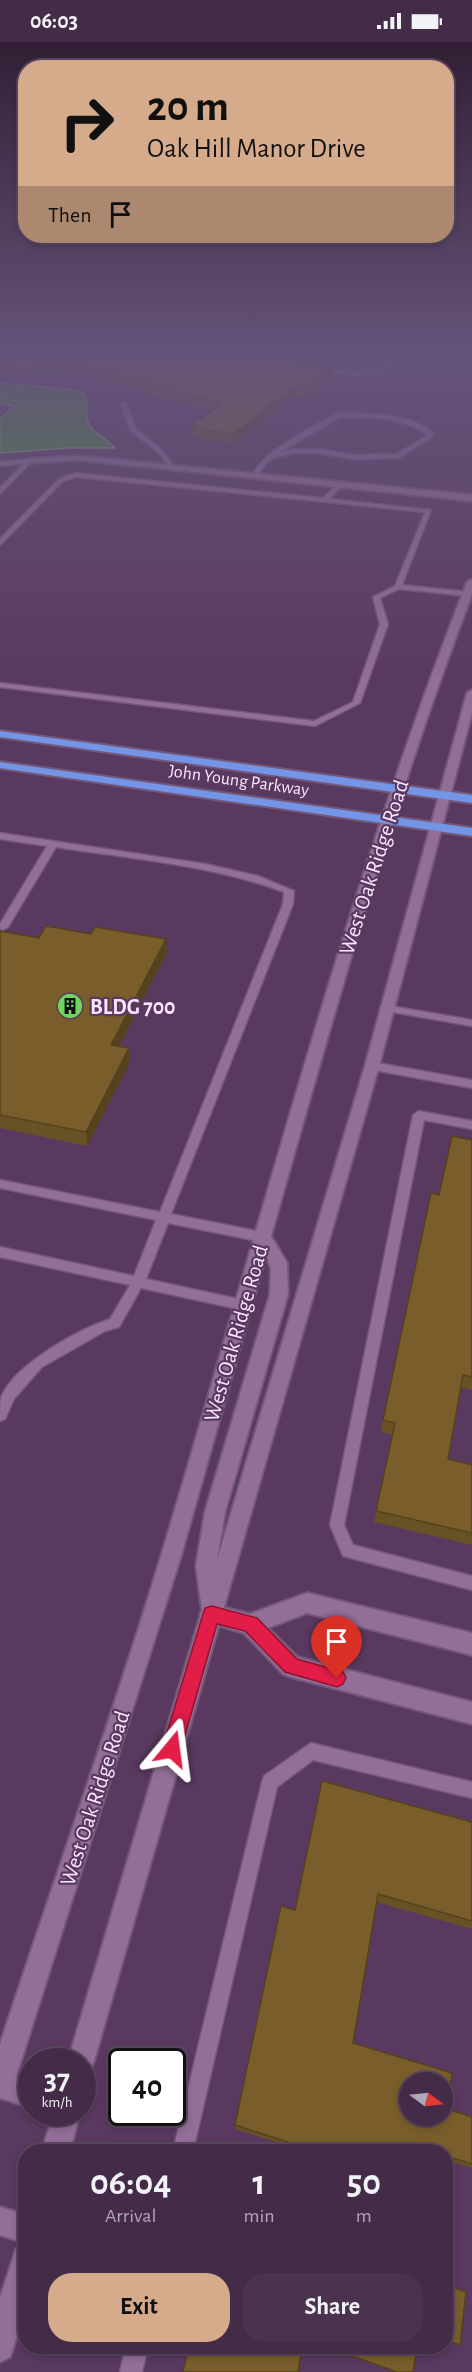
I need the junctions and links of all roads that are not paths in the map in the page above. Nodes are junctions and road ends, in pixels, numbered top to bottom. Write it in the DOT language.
graph roads {
  1 [pos="27,463"];
  2 [pos="128,463"];
  3 [pos="169,463"];
  4 [pos="263,463"];
  5 [pos="173,467"];
  6 [pos="255,475"];
  7 [pos="340,484"];
  8 [pos="0,492"];
  9 [pos="472,498"];
  10 [pos="325,500"];
  11 [pos="0,543"];
  12 [pos="472,582"];
  13 [pos="398,587"];
  14 [pos="468,594"];
  15 [pos="0,686"];
  16 [pos="472,693"];
  17 [pos="0,734"];
  18 [pos="0,765"];
  19 [pos="397,789"];
  20 [pos="444,795"];
  21 [pos="472,799"];
  22 [pos="388,819"];
  23 [pos="435,826"];
  24 [pos="472,832"];
  25 [pos="0,836"];
  26 [pos="53,844"];
  27 [pos="3,927"];
  28 [pos="386,1008"];
  29 [pos="472,1023"];
  30 [pos="372,1066"];
  31 [pos="472,1084"];
  32 [pos="472,1125"];
  33 [pos="0,1184"];
  34 [pos="162,1217"];
  35 [pos="262,1237"];
  36 [pos="0,1252"];
  37 [pos="138,1282"];
  38 [pos="243,1305"];
  39 [pos="0,1415"];
  40 [pos="472,1583"];
  41 [pos="212,1614"];
  42 [pos="250,1624"];
  43 [pos="472,1644"];
  44 [pos="472,1713"];
  45 [pos="472,1790"];
  46 [pos="85,2048"];
  47 [pos="0,2084"];
  48 [pos="18,2090"];
  49 [pos="63,2126"];
  50 [pos="58,2144"];
  51 [pos="185,2144"];
  52 [pos="0,2221"];
  53 [pos="18,2227"];
  54 [pos="18,2286"];
  55 [pos="0,2347"];
  56 [pos="135,2354"];
  57 [pos="131,2372"];
  1 -- 8 [label="lane"];
  2 -- 5 [label="street"];
  3 -- 5 [label="lane"];
  4 -- 6 [label="lane"];
  5 -- 6 [label="street"];
  6 -- 7 [label="street"];
  7 -- 9 [label="street"];
  7 -- 10 [label="lane"];
  10 -- 11 [label="lane"];
  10 -- 13 [label="lane"];
  12 -- 14 [label="street, West Oak Ridge Road"];
  13 -- 14 [label="lane"];
  13 -- 15 [label="lane"];
  14 -- 19 [label="street, West Oak Ridge Road"];
  16 -- 20 [label="street, West Oak Ridge Road"];
  17 -- 19 [label="highway, John Young Parkway"];
  18 -- 22 [label="highway, John Young Parkway"];
  19 -- 20 [label="highway, John Young Parkway"];
  19 -- 22 [label="street, West Oak Ridge Road"];
  20 -- 21 [label="highway, John Young Parkway"];
  20 -- 23 [label="street, West Oak Ridge Road"];
  22 -- 23 [label="highway, John Young Parkway"];
  22 -- 35 [label="street, West Oak Ridge Road"];
  23 -- 24 [label="highway, John Young Parkway"];
  23 -- 28 [label="street, West Oak Ridge Road"];
  25 -- 26 [label="lane"];
  26 -- 27 [label="lane"];
  26 -- 34 [label="lane"];
  28 -- 29 [label="lane"];
  28 -- 30 [label="street, West Oak Ridge Road"];
  30 -- 31 [label="lane"];
  30 -- 41 [label="street, West Oak Ridge Road"];
  32 -- 40 [label="lane"];
  33 -- 34 [label="lane"];
  34 -- 35 [label="lane"];
  34 -- 37 [label="lane"];
  35 -- 38 [label="street, West Oak Ridge Road"];
  35 -- 41 [label="street"];
  36 -- 37 [label="lane"];
  37 -- 38 [label="lane"];
  37 -- 39 [label="lane"];
  38 -- 47 [label="street, West Oak Ridge Road"];
  41 -- 42 [label="street"];
  41 -- 46 [label="street, West Oak Ridge Road"];
  42 -- 43 [label="street"];
  42 -- 44 [label="street"];
  45 -- 51 [label="lane"];
  47 -- 48 [label="street"];
  49 -- 50 [label="street"];
  52 -- 53 [label="street"];
  54 -- 55 [label="street"];
  56 -- 57 [label="lane"];
}
